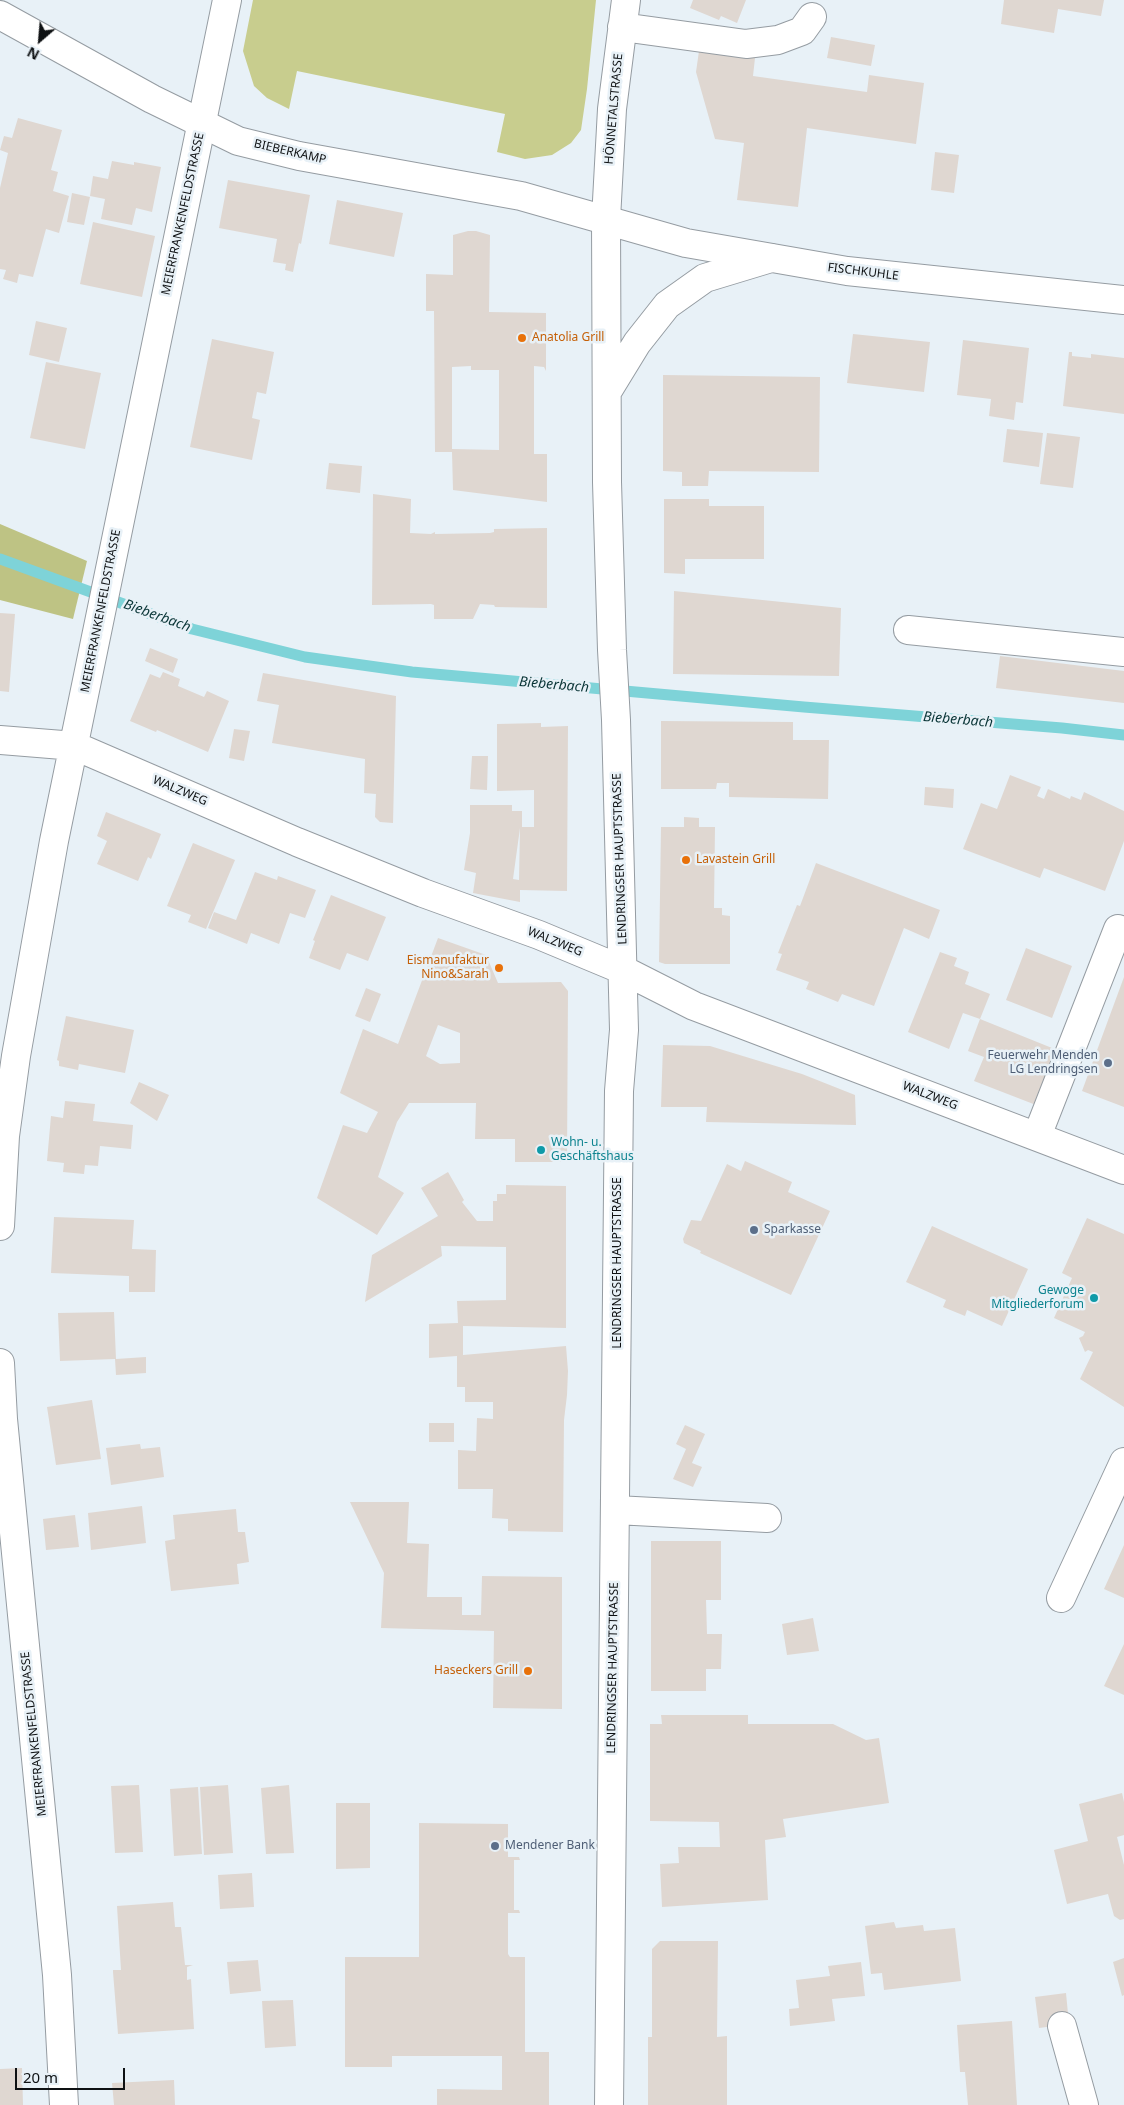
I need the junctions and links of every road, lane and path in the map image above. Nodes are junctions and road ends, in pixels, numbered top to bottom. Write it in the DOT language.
graph roads {
  1 [pos="227,0"];
  2 [pos="626,0"];
  3 [pos="0,15"];
  4 [pos="812,17"];
  5 [pos="622,27"];
  6 [pos="202,124"];
  7 [pos="606,219"];
  8 [pos="771,258"];
  9 [pos="1124,300"];
  10 [pos="607,392"];
  11 [pos="908,630"];
  12 [pos="1124,652"];
  13 [pos="0,740"];
  14 [pos="75,746"];
  15 [pos="1118,929"];
  16 [pos="623,970"];
  17 [pos="1037,1136"];
  18 [pos="1124,1170"];
  19 [pos="0,1226"];
  20 [pos="0,1363"];
  21 [pos="1124,1462"];
  22 [pos="4,1478"];
  23 [pos="616,1510"];
  24 [pos="767,1518"];
  25 [pos="7,1542"];
  26 [pos="1061,1598"];
  27 [pos="1062,2026"];
  28 [pos="64,2105"];
  29 [pos="609,2105"];
  30 [pos="1084,2105"];
  1 -- 6 [label="street, MEIERFRANKENFELDSTRASSE"];
  2 -- 5 [label="street, HÖNNETALSTRASSE"];
  3 -- 6 [label="street, BIEBERKAMP"];
  4 -- 5 [label="street"];
  5 -- 7 [label="street, HÖNNETALSTRASSE"];
  6 -- 7 [label="street, BIEBERKAMP"];
  6 -- 14 [label="street, MEIERFRANKENFELDSTRASSE"];
  7 -- 8 [label="street, FISCHKUHLE"];
  7 -- 10 [label="street, LENDRINGSER HAUPTSTRASSE"];
  8 -- 9 [label="street, FISCHKUHLE"];
  8 -- 10 [label="street"];
  10 -- 16 [label="street, LENDRINGSER HAUPTSTRASSE"];
  11 -- 12 [label="street"];
  13 -- 14 [label="street, WALZWEG"];
  14 -- 16 [label="street, WALZWEG"];
  14 -- 19 [label="street, MEIERFRANKENFELDSTRASSE"];
  15 -- 17 [label="street"];
  16 -- 17 [label="street, WALZWEG"];
  16 -- 23 [label="street, LENDRINGSER HAUPTSTRASSE"];
  17 -- 18 [label="street, WALZWEG"];
  20 -- 22 [label="street, MEIERFRANKENFELDSTRASSE"];
  21 -- 26 [label="street"];
  22 -- 25 [label="street, MEIERFRANKENFELDSTRASSE"];
  23 -- 24 [label="street"];
  23 -- 29 [label="street, LENDRINGSER HAUPTSTRASSE"];
  25 -- 28 [label="street, MEIERFRANKENFELDSTRASSE"];
  27 -- 30 [label="street"];
}
